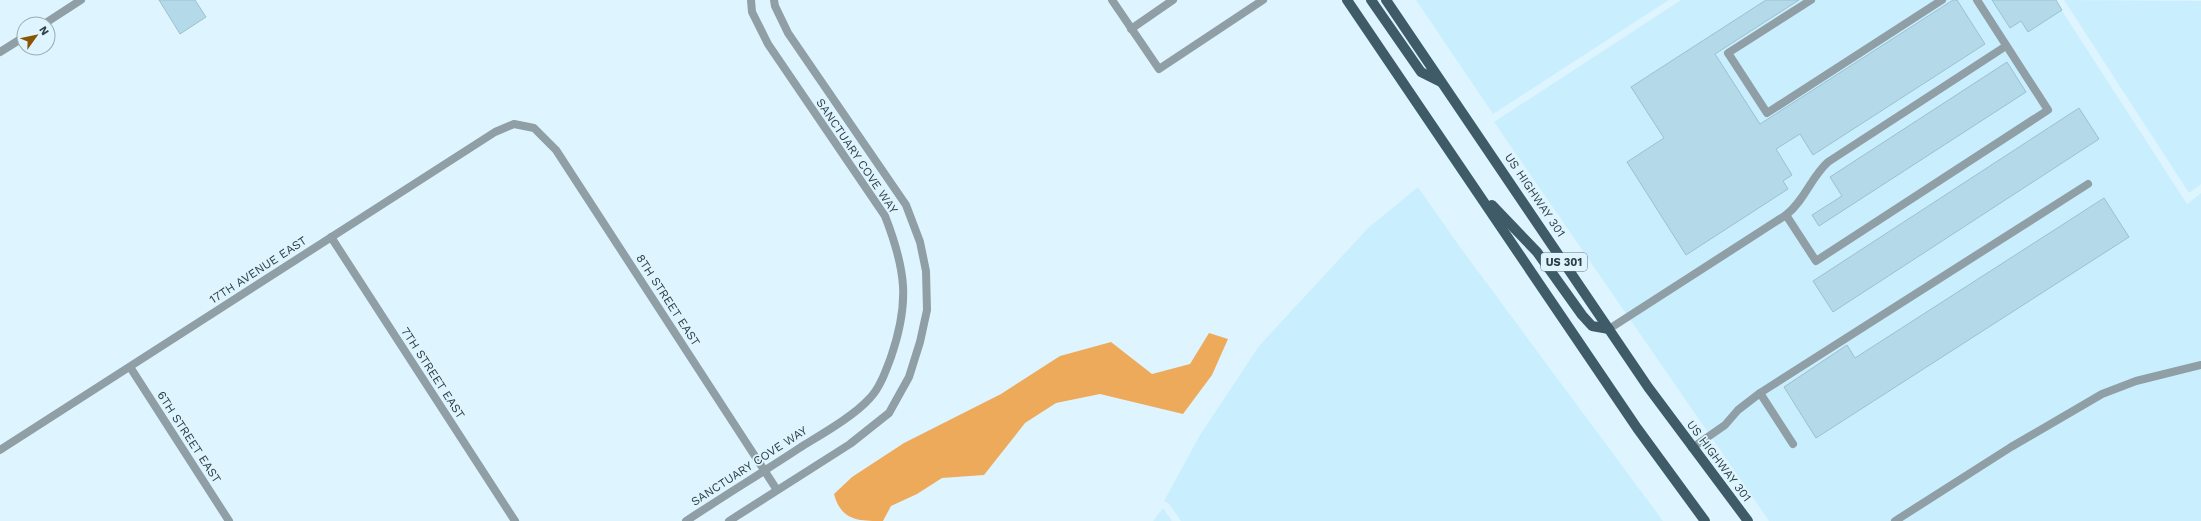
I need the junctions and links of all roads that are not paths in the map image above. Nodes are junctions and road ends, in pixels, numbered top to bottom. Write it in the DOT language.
graph roads {
  1 [pos="81,0"];
  2 [pos="751,0"];
  3 [pos="774,0"];
  4 [pos="1112,0"];
  5 [pos="1173,0"];
  6 [pos="1263,0"];
  7 [pos="1347,0"];
  8 [pos="1371,0"];
  9 [pos="1386,0"];
  10 [pos="1810,0"];
  11 [pos="1942,0"];
  12 [pos="1977,0"];
  13 [pos="56,16"];
  14 [pos="1132,29"];
  15 [pos="16,42"];
  16 [pos="2006,46"];
  17 [pos="0,52"];
  18 [pos="1443,83"];
  19 [pos="534,128"];
  20 [pos="2088,184"];
  21 [pos="1473,185"];
  22 [pos="1786,215"];
  23 [pos="331,237"];
  24 [pos="1609,329"];
  25 [pos="2201,365"];
  26 [pos="130,366"];
  27 [pos="1760,393"];
  28 [pos="1793,444"];
  29 [pos="1692,448"];
  30 [pos="0,450"];
  31 [pos="764,470"];
  32 [pos="777,490"];
  33 [pos="229,521"];
  34 [pos="515,521"];
  35 [pos="686,521"];
  36 [pos="729,521"];
  37 [pos="1705,521"];
  38 [pos="1748,521"];
  39 [pos="1895,521"];
  1 -- 13 [label="street"];
  2 -- 31 [label="street, SANCTUARY COVE WAY"];
  3 -- 32 [label="street, SANCTUARY COVE WAY"];
  4 -- 14 [label="street"];
  5 -- 14 [label="street"];
  6 -- 14 [label="street"];
  7 -- 21 [label="main road, US 301"];
  8 -- 18 [label="main road"];
  9 -- 18 [label="main road, US HIGHWAY 301 / US 301"];
  10 -- 11 [label="street"];
  12 -- 16 [label="street"];
  15 -- 17 [label="street"];
  16 -- 22 [label="street"];
  16 -- 22 [label="street"];
  18 -- 24 [label="main road, US HIGHWAY 301 / US 301"];
  19 -- 23 [label="street, 17TH AVENUE EAST"];
  19 -- 31 [label="street, 8TH STREET EAST"];
  20 -- 27 [label="street"];
  21 -- 24 [label="main road"];
  21 -- 37 [label="main road, US 301"];
  22 -- 24 [label="street"];
  23 -- 26 [label="street, 17TH AVENUE EAST"];
  23 -- 34 [label="street, 7TH STREET EAST"];
  24 -- 29 [label="main road, US HIGHWAY 301 / US 301"];
  25 -- 39 [label="street"];
  26 -- 30 [label="street, 17TH AVENUE EAST"];
  26 -- 33 [label="street, 6TH STREET EAST"];
  27 -- 28 [label="street"];
  27 -- 29 [label="street"];
  29 -- 38 [label="main road, US HIGHWAY 301 / US 301"];
  31 -- 32 [label="street, 8TH STREET EAST"];
  31 -- 35 [label="street, SANCTUARY COVE WAY"];
  32 -- 36 [label="street, SANCTUARY COVE WAY"];
}
